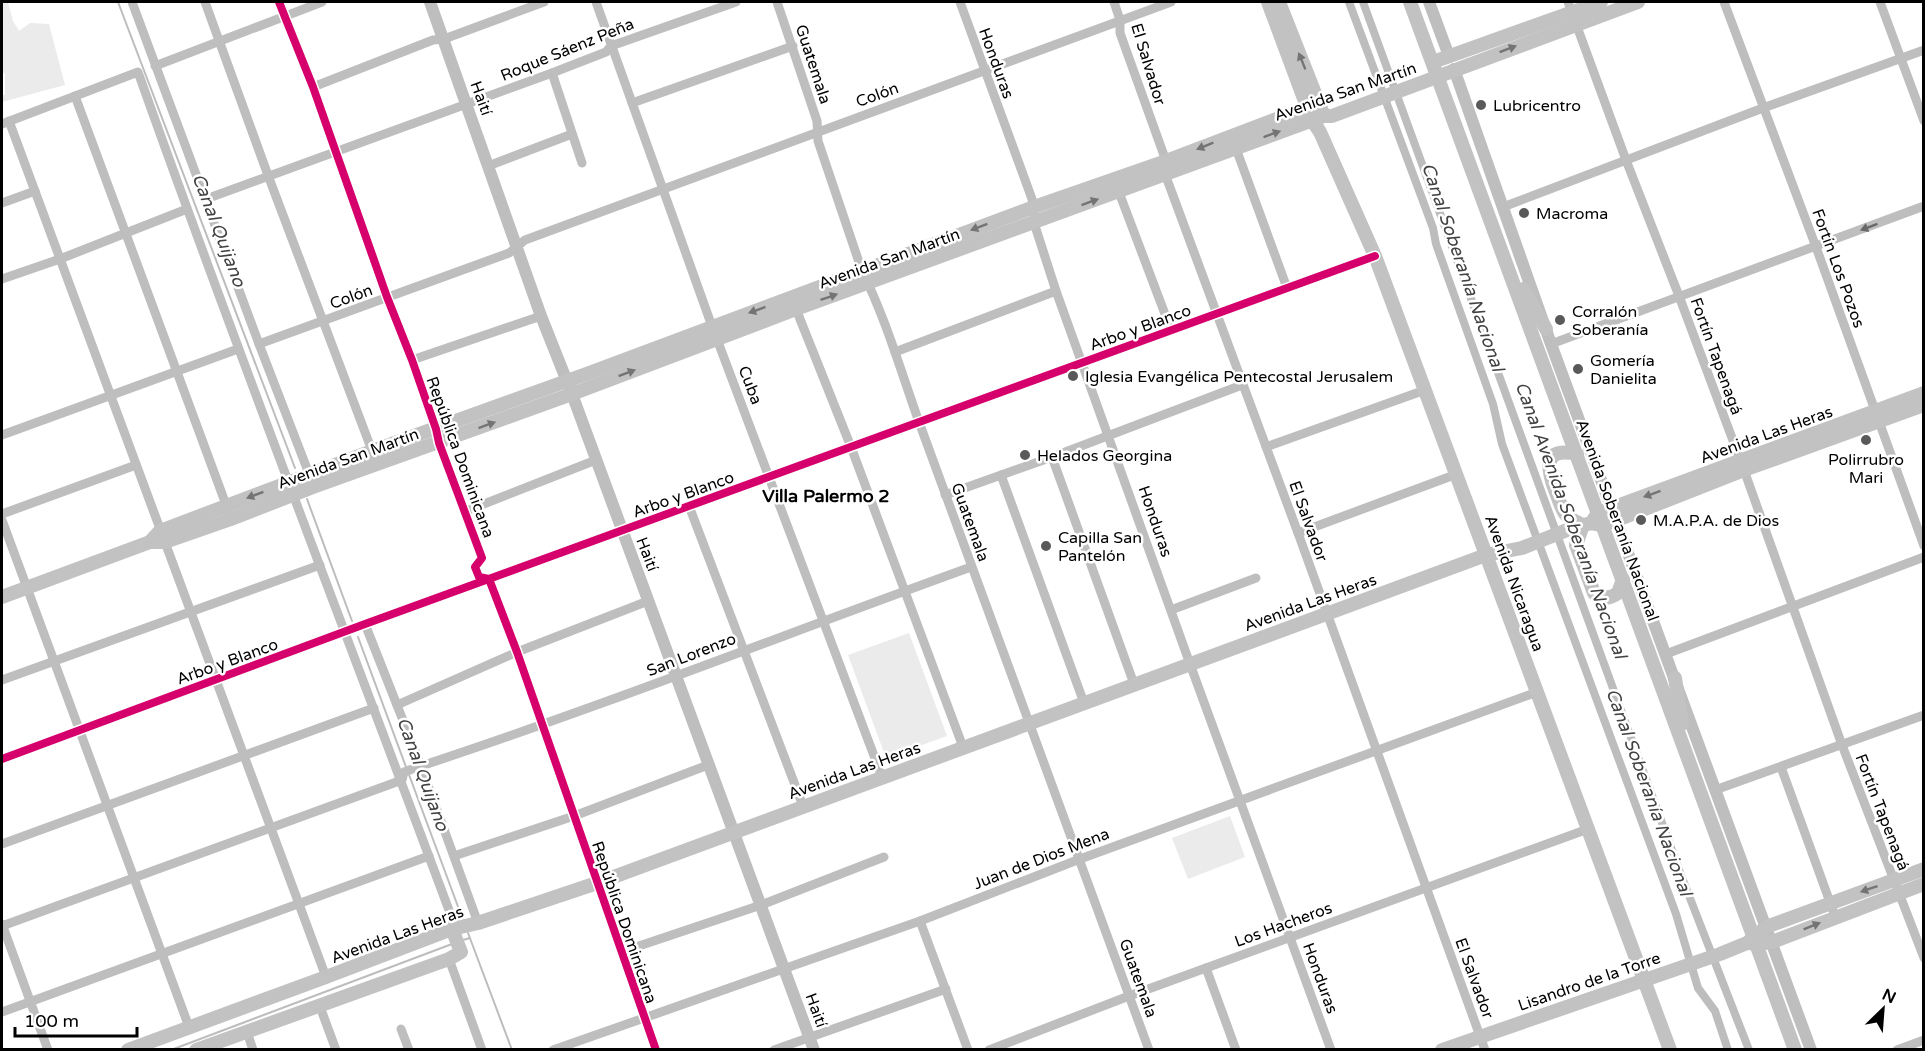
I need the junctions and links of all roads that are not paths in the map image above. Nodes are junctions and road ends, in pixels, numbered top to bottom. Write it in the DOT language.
graph roads {
  1 [pos="132,2"];
  2 [pos="205,2"];
  3 [pos="279,2"];
  4 [pos="322,2"];
  5 [pos="430,2"];
  6 [pos="544,2"];
  7 [pos="596,2"];
  8 [pos="735,2"];
  9 [pos="777,2"];
  10 [pos="960,2"];
  11 [pos="1114,2"];
  12 [pos="1171,2"];
  13 [pos="1268,2"];
  14 [pos="1279,2"];
  15 [pos="1410,2"];
  16 [pos="1429,2"];
  17 [pos="1601,2"];
  18 [pos="1638,2"];
  19 [pos="1724,2"];
  20 [pos="1880,2"];
  21 [pos="1572,12"];
  22 [pos="285,16"];
  23 [pos="1120,20"];
  24 [pos="444,39"];
  25 [pos="219,40"];
  26 [pos="611,46"];
  27 [pos="793,46"];
  28 [pos="1923,50"];
  29 [pos="1900,58"];
  30 [pos="1451,63"];
  31 [pos="155,66"];
  32 [pos="1436,69"];
  33 [pos="984,70"];
  34 [pos="552,73"];
  35 [pos="313,87"];
  36 [pos="75,96"];
  37 [pos="632,103"];
  38 [pos="466,104"];
  39 [pos="1763,108"];
  40 [pos="1315,112"];
  41 [pos="1923,121"];
  42 [pos="5,122"];
  43 [pos="817,132"];
  44 [pos="572,134"];
  45 [pos="1233,142"];
  46 [pos="336,153"];
  47 [pos="1626,160"];
  48 [pos="582,163"];
  49 [pos="488,166"];
  50 [pos="1165,168"];
  51 [pos="269,178"];
  52 [pos="1117,185"];
  53 [pos="663,188"];
  54 [pos="34,191"];
  55 [pos="206,200"];
  56 [pos="2,203"];
  57 [pos="1923,206"];
  58 [pos="1034,207"];
  59 [pos="1503,207"];
  60 [pos="187,209"];
  61 [pos="1035,223"];
  62 [pos="125,232"];
  63 [pos="518,247"];
  64 [pos="1816,247"];
  65 [pos="1375,256"];
  66 [pos="1504,256"];
  67 [pos="60,259"];
  68 [pos="865,277"];
  69 [pos="2,279"];
  70 [pos="1287,288"];
  71 [pos="1056,291"];
  72 [pos="1679,296"];
  73 [pos="387,297"];
  74 [pos="794,303"];
  75 [pos="1216,314"];
  76 [pos="542,316"];
  77 [pos="323,320"];
  78 [pos="1546,329"];
  79 [pos="1172,330"];
  80 [pos="715,332"];
  81 [pos="258,344"];
  82 [pos="1551,344"];
  83 [pos="238,349"];
  84 [pos="895,352"];
  85 [pos="412,360"];
  86 [pos="1082,363"];
  87 [pos="177,371"];
  88 [pos="1242,385"];
  89 [pos="569,387"];
  90 [pos="1425,390"];
  91 [pos="1923,393"];
  92 [pos="110,396"];
  93 [pos="1923,405"];
  94 [pos="1877,416"];
  95 [pos="919,422"];
  96 [pos="436,429"];
  97 [pos="1108,434"];
  98 [pos="2,435"];
  99 [pos="439,443"];
  100 [pos="851,447"];
  101 [pos="1266,447"];
  102 [pos="1577,454"];
  103 [pos="375,457"];
  104 [pos="1052,457"];
  105 [pos="596,460"];
  106 [pos="136,465"];
  107 [pos="1742,466"];
  108 [pos="1457,474"];
  109 [pos="1001,475"];
  110 [pos="770,477"];
  111 [pos="312,481"];
  112 [pos="292,489"];
  113 [pos="945,495"];
  114 [pos="689,506"];
  115 [pos="466,511"];
  116 [pos="229,512"];
  117 [pos="2,514"];
  118 [pos="1614,514"];
  119 [pos="2,520"];
  120 [pos="1594,521"];
  121 [pos="621,531"];
  122 [pos="1298,533"];
  123 [pos="163,537"];
  124 [pos="1923,546"];
  125 [pos="1486,555"];
  126 [pos="1923,557"];
  127 [pos="320,565"];
  128 [pos="972,567"];
  129 [pos="1256,578"];
  130 [pos="489,579"];
  131 [pos="1623,579"];
  132 [pos="27,587"];
  133 [pos="904,591"];
  134 [pos="2,597"];
  135 [pos="648,601"];
  136 [pos="1793,608"];
  137 [pos="1171,610"];
  138 [pos="190,612"];
  139 [pos="1327,613"];
  140 [pos="824,621"];
  141 [pos="365,624"];
  142 [pos="346,631"];
  143 [pos="744,650"];
  144 [pos="517,652"];
  145 [pos="1666,654"];
  146 [pos="54,661"];
  147 [pos="1190,664"];
  148 [pos="676,676"];
  149 [pos="1675,678"];
  150 [pos="215,679"];
  151 [pos="2,680"];
  152 [pos="1134,684"];
  153 [pos="1537,692"];
  154 [pos="1084,703"];
  155 [pos="397,705"];
  156 [pos="374,708"];
  157 [pos="1923,715"];
  158 [pos="1031,723"];
  159 [pos="542,726"];
  160 [pos="80,730"];
  161 [pos="1842,745"];
  162 [pos="963,747"];
  163 [pos="1377,750"];
  164 [pos="1686,753"];
  165 [pos="243,755"];
  166 [pos="2,759"];
  167 [pos="708,765"];
  168 [pos="418,767"];
  169 [pos="1781,767"];
  170 [pos="403,776"];
  171 [pos="882,777"];
  172 [pos="1715,790"];
  173 [pos="1240,800"];
  174 [pos="107,805"];
  175 [pos="803,806"];
  176 [pos="574,816"];
  177 [pos="271,828"];
  178 [pos="1588,829"];
  179 [pos="734,832"];
  180 [pos="2,844"];
  181 [pos="429,856"];
  182 [pos="454,856"];
  183 [pos="884,857"];
  184 [pos="1080,859"];
  185 [pos="1923,869"];
  186 [pos="134,878"];
  187 [pos="597,883"];
  188 [pos="1923,884"];
  189 [pos="1426,887"];
  190 [pos="1896,887"];
  191 [pos="1830,902"];
  192 [pos="298,904"];
  193 [pos="761,905"];
  194 [pos="1835,916"];
  195 [pos="920,921"];
  196 [pos="478,923"];
  197 [pos="2,925"];
  198 [pos="1766,927"];
  199 [pos="452,929"];
  200 [pos="1290,937"];
  201 [pos="1752,941"];
  202 [pos="1772,942"];
  203 [pos="621,952"];
  204 [pos="162,953"];
  205 [pos="455,956"];
  206 [pos="1923,958"];
  207 [pos="784,968"];
  208 [pos="1206,968"];
  209 [pos="326,977"];
  210 [pos="1644,978"];
  211 [pos="946,989"];
  212 [pos="1129,996"];
  213 [pos="30,1001"];
  214 [pos="319,1004"];
  215 [pos="2,1012"];
  216 [pos="644,1017"];
  217 [pos="189,1027"];
  218 [pos="401,1029"];
  219 [pos="247,1032"];
  220 [pos="1480,1036"];
  221 [pos="810,1037"];
  222 [pos="1923,1040"];
  223 [pos="48,1050"];
  224 [pos="128,1050"];
  225 [pos="196,1050"];
  226 [pos="253,1050"];
  227 [pos="336,1050"];
  228 [pos="409,1050"];
  229 [pos="482,1050"];
  230 [pos="554,1050"];
  231 [pos="656,1050"];
  232 [pos="774,1050"];
  233 [pos="814,1050"];
  234 [pos="968,1050"];
  235 [pos="989,1050"];
  236 [pos="1149,1050"];
  237 [pos="1236,1050"];
  238 [pos="1331,1050"];
  239 [pos="1442,1050"];
  240 [pos="1485,1050"];
  241 [pos="1670,1050"];
  242 [pos="1795,1050"];
  243 [pos="1811,1050"];
  244 [pos="1897,1050"];
  1 -- 31 [label="street"];
  2 -- 25 [label="street"];
  3 -- 22 [label="street, República Dominicana"];
  4 -- 22 [label="street"];
  5 -- 24 [label="street, Haití"];
  6 -- 24 [label="street"];
  7 -- 26 [label="street, Cuba"];
  8 -- 26 [label="street, Roque Sáenz Peña"];
  9 -- 27 [label="street, Guatemala"];
  10 -- 33 [label="street, Honduras"];
  11 -- 23 [label="street, El Salvador"];
  12 -- 23 [label="street, Colón"];
  13 -- 40 [label="main road, Avenida Nicaragua"];
  40 -- 14 [label="main road, Avenida Nicaragua, one-way"];
  15 -- 32 [label="main road, Avenida Soberanía Nacional"];
  16 -- 30 [label="street, Avenida Soberanía Nacional"];
  17 -- 21 [label="main road, Avenida San Martín"];
  18 -- 21 [label="main road, Avenida San Martín"];
  19 -- 39 [label="street, Fortín Los Pozos"];
  20 -- 29 [label="street"];
  21 -- 30 [label="main road, Avenida San Martín"];
  21 -- 47 [label="street, Fortín Tapenagá"];
  22 -- 25 [label="street"];
  22 -- 35 [label="street, República Dominicana"];
  23 -- 33 [label="street, Colón"];
  23 -- 50 [label="street, El Salvador"];
  24 -- 35 [label="street"];
  24 -- 38 [label="street, Haití"];
  25 -- 31 [label="street"];
  25 -- 51 [label="street"];
  26 -- 34 [label="street, Roque Sáenz Peña"];
  26 -- 37 [label="street, Cuba"];
  27 -- 37 [label="street"];
  27 -- 43 [label="street, Guatemala"];
  28 -- 29 [label="street"];
  29 -- 39 [label="street"];
  29 -- 41 [label="street"];
  30 -- 32 [label="main road, Avenida San Martín"];
  30 -- 59 [label="street, Avenida Soberanía Nacional"];
  31 -- 55 [label="street"];
  32 -- 40 [label="main road, Avenida San Martín"];
  32 -- 66 [label="main road, Avenida Soberanía Nacional"];
  33 -- 43 [label="street, Colón"];
  33 -- 58 [label="street, Honduras"];
  34 -- 38 [label="street, Roque Sáenz Peña"];
  34 -- 44 [label="street"];
  35 -- 46 [label="street, República Dominicana"];
  36 -- 42 [label="street"];
  36 -- 60 [label="street"];
  36 -- 62 [label="street"];
  37 -- 53 [label="street, Cuba"];
  38 -- 46 [label="street, Roque Sáenz Peña"];
  38 -- 49 [label="street, Haití"];
  39 -- 47 [label="street"];
  39 -- 64 [label="street, Fortín Los Pozos"];
  40 -- 45 [label="main road, Avenida San Martín"];
  40 -- 65 [label="main road, Avenida Nicaragua"];
  42 -- 54 [label="street"];
  43 -- 53 [label="street, Colón"];
  43 -- 68 [label="street, Guatemala"];
  44 -- 48 [label="street"];
  44 -- 49 [label="street"];
  45 -- 50 [label="main road, Avenida San Martín"];
  45 -- 70 [label="street"];
  46 -- 51 [label="street, Roque Sáenz Peña"];
  46 -- 73 [label="street, República Dominicana"];
  47 -- 59 [label="street"];
  47 -- 72 [label="street, Fortín Tapenagá"];
  49 -- 63 [label="street, Haití"];
  50 -- 52 [label="main road, Avenida San Martín"];
  50 -- 75 [label="street, El Salvador"];
  51 -- 55 [label="street, Roque Sáenz Peña"];
  51 -- 77 [label="street"];
  52 -- 58 [label="main road, Avenida San Martín"];
  61 -- 52 [label="main road, Avenida San Martín, one-way"];
  52 -- 79 [label="street"];
  53 -- 63 [label="street, Colón"];
  53 -- 80 [label="street, Cuba"];
  54 -- 56 [label="street"];
  54 -- 67 [label="street"];
  55 -- 81 [label="street"];
  57 -- 64 [label="street, one-way"];
  58 -- 61 [label="street, Honduras"];
  58 -- 68 [label="main road, Avenida San Martín, one-way"];
  59 -- 78 [label="street, Avenida Soberanía Nacional"];
  60 -- 62 [label="street"];
  60 -- 83 [label="street"];
  61 -- 68 [label="main road, Avenida San Martín"];
  61 -- 71 [label="street, Honduras"];
  62 -- 67 [label="street"];
  62 -- 87 [label="street"];
  63 -- 73 [label="street, Colón"];
  63 -- 76 [label="street, Haití"];
  64 -- 72 [label="street"];
  64 -- 94 [label="street, Fortín Los Pozos"];
  65 -- 70 [label="street, Arbo y Blanco"];
  65 -- 90 [label="main road, Avenida Nicaragua"];
  66 -- 78 [label="main road"];
  66 -- 102 [label="main road, Avenida Soberanía Nacional"];
  67 -- 69 [label="street"];
  67 -- 92 [label="street"];
  68 -- 74 [label="main road, Avenida San Martín"];
  68 -- 84 [label="street, Guatemala"];
  70 -- 75 [label="street, Arbo y Blanco"];
  71 -- 84 [label="street"];
  71 -- 86 [label="street, Honduras"];
  72 -- 82 [label="street"];
  72 -- 107 [label="street, Fortín Tapenagá"];
  73 -- 77 [label="street, Colón"];
  73 -- 85 [label="street, República Dominicana"];
  74 -- 80 [label="main road, Avenida San Martín"];
  74 -- 100 [label="street"];
  75 -- 79 [label="street, Arbo y Blanco"];
  75 -- 88 [label="street, El Salvador"];
  76 -- 85 [label="street"];
  76 -- 89 [label="street, Haití"];
  77 -- 81 [label="street, Colón"];
  77 -- 103 [label="street"];
  78 -- 82 [label="street, Avenida Soberanía Nacional"];
  79 -- 86 [label="street, Arbo y Blanco"];
  80 -- 89 [label="main road, Avenida San Martín"];
  80 -- 110 [label="street, Cuba"];
  81 -- 111 [label="street"];
  82 -- 118 [label="street, Avenida Soberanía Nacional"];
  83 -- 87 [label="street"];
  83 -- 112 [label="street"];
  84 -- 95 [label="street, Guatemala"];
  85 -- 96 [label="street, República Dominicana"];
  86 -- 95 [label="street, Arbo y Blanco"];
  86 -- 97 [label="street, Honduras"];
  87 -- 92 [label="street"];
  87 -- 116 [label="street"];
  88 -- 97 [label="street"];
  88 -- 101 [label="street, El Salvador"];
  89 -- 96 [label="main road, Avenida San Martín"];
  99 -- 89 [label="main road, Avenida San Martín, one-way"];
  89 -- 105 [label="street, Haití"];
  90 -- 101 [label="street"];
  90 -- 108 [label="main road, Avenida Nicaragua"];
  91 -- 94 [label="main road, Avenida Las Heras"];
  92 -- 98 [label="street"];
  92 -- 106 [label="street"];
  93 -- 94 [label="main road, Avenida Las Heras"];
  94 -- 107 [label="main road, Avenida Las Heras"];
  94 -- 124 [label="street, Fortín Los Pozos"];
  95 -- 100 [label="street, Arbo y Blanco"];
  95 -- 113 [label="street, Guatemala"];
  96 -- 99 [label="street, República Dominicana"];
  96 -- 103 [label="main road, Avenida San Martín"];
  97 -- 104 [label="street"];
  97 -- 137 [label="street, Honduras"];
  99 -- 103 [label="main road, Avenida San Martín"];
  99 -- 115 [label="street, República Dominicana"];
  100 -- 110 [label="street, Arbo y Blanco"];
  100 -- 133 [label="street"];
  101 -- 122 [label="street, El Salvador"];
  102 -- 120 [label="main road, Avenida Soberanía Nacional"];
  102 -- 120 [label="main road"];
  103 -- 111 [label="main road, Avenida San Martín"];
  104 -- 109 [label="street"];
  104 -- 152 [label="street"];
  105 -- 115 [label="street"];
  105 -- 121 [label="street, Haití"];
  106 -- 117 [label="street"];
  106 -- 123 [label="street"];
  107 -- 118 [label="main road, Avenida Las Heras"];
  107 -- 136 [label="street, Fortín Tapenagá"];
  108 -- 122 [label="street"];
  108 -- 125 [label="main road, Avenida Nicaragua"];
  109 -- 113 [label="street"];
  109 -- 154 [label="street"];
  110 -- 114 [label="street, Arbo y Blanco"];
  110 -- 140 [label="street, Cuba"];
  111 -- 112 [label="main road, Avenida San Martín"];
  112 -- 116 [label="main road, Avenida San Martín"];
  112 -- 127 [label="street"];
  113 -- 128 [label="street, Guatemala"];
  114 -- 121 [label="street, Arbo y Blanco"];
  114 -- 143 [label="street"];
  115 -- 130 [label="street, República Dominicana"];
  116 -- 123 [label="main road, Avenida San Martín"];
  118 -- 120 [label="main road, Avenida Las Heras"];
  118 -- 145 [label="street, Avenida Soberanía Nacional"];
  119 -- 132 [label="street"];
  120 -- 125 [label="main road, Avenida Las Heras"];
  120 -- 131 [label="main road, Avenida Soberanía Nacional"];
  120 -- 131 [label="main road"];
  121 -- 130 [label="street, Arbo y Blanco"];
  121 -- 135 [label="street, Haití"];
  122 -- 139 [label="street, El Salvador"];
  123 -- 132 [label="main road, Avenida San Martín"];
  123 -- 138 [label="street"];
  125 -- 139 [label="main road, Avenida Las Heras"];
  125 -- 153 [label="main road, Avenida Nicaragua"];
  126 -- 136 [label="street"];
  127 -- 138 [label="street"];
  127 -- 142 [label="street"];
  128 -- 133 [label="street, San Lorenzo"];
  128 -- 158 [label="street, Guatemala"];
  129 -- 137 [label="street"];
  130 -- 141 [label="street, Arbo y Blanco"];
  130 -- 144 [label="street, República Dominicana"];
  131 -- 164 [label="main road, Avenida Soberanía Nacional"];
  132 -- 134 [label="main road, Avenida San Martín"];
  132 -- 146 [label="street"];
  133 -- 140 [label="street, San Lorenzo"];
  133 -- 162 [label="street"];
  135 -- 144 [label="street"];
  135 -- 148 [label="street, Haití"];
  136 -- 145 [label="street"];
  136 -- 161 [label="street, Fortín Tapenagá"];
  137 -- 147 [label="street, Honduras"];
  138 -- 146 [label="street"];
  138 -- 150 [label="street"];
  139 -- 147 [label="main road, Avenida Las Heras"];
  139 -- 163 [label="street, El Salvador"];
  140 -- 143 [label="street, San Lorenzo"];
  140 -- 171 [label="street, Cuba"];
  141 -- 142 [label="street, Arbo y Blanco"];
  141 -- 155 [label="street"];
  142 -- 150 [label="street, Arbo y Blanco"];
  142 -- 156 [label="street"];
  143 -- 148 [label="street, San Lorenzo"];
  143 -- 175 [label="street"];
  144 -- 155 [label="street"];
  144 -- 159 [label="street, República Dominicana"];
  145 -- 149 [label="street, Avenida Soberanía Nacional"];
  146 -- 151 [label="street"];
  146 -- 160 [label="street"];
  147 -- 152 [label="main road, Avenida Las Heras"];
  147 -- 173 [label="street, Honduras"];
  148 -- 159 [label="street, San Lorenzo"];
  148 -- 167 [label="street, Haití"];
  149 -- 164 [label="main road"];
  149 -- 172 [label="street, Avenida Soberanía Nacional"];
  150 -- 160 [label="street, Arbo y Blanco"];
  150 -- 165 [label="street"];
  152 -- 154 [label="main road, Avenida Las Heras"];
  153 -- 163 [label="street, Juan de Dios Mena"];
  153 -- 178 [label="main road, Avenida Nicaragua"];
  154 -- 158 [label="main road, Avenida Las Heras"];
  155 -- 168 [label="street"];
  156 -- 165 [label="street"];
  156 -- 170 [label="street"];
  157 -- 161 [label="street"];
  158 -- 162 [label="main road, Avenida Las Heras"];
  158 -- 184 [label="street, Guatemala"];
  159 -- 168 [label="street, San Lorenzo"];
  159 -- 176 [label="street, República Dominicana"];
  160 -- 166 [label="street, Arbo y Blanco"];
  160 -- 174 [label="street"];
  161 -- 169 [label="street"];
  161 -- 190 [label="street, Fortín Tapenagá"];
  162 -- 171 [label="main road, Avenida Las Heras"];
  163 -- 173 [label="street, Juan de Dios Mena"];
  163 -- 189 [label="street, El Salvador"];
  164 -- 201 [label="main road, Avenida Soberanía Nacional"];
  165 -- 174 [label="street"];
  165 -- 177 [label="street"];
  167 -- 176 [label="street"];
  167 -- 179 [label="street, Haití"];
  168 -- 170 [label="street, San Lorenzo"];
  168 -- 182 [label="street"];
  169 -- 172 [label="street"];
  169 -- 191 [label="street"];
  170 -- 177 [label="street"];
  170 -- 181 [label="street"];
  171 -- 175 [label="main road, Avenida Las Heras"];
  172 -- 198 [label="street, Avenida Soberanía Nacional"];
  173 -- 184 [label="street, Juan de Dios Mena"];
  173 -- 200 [label="street, Honduras"];
  174 -- 180 [label="street"];
  174 -- 186 [label="street"];
  175 -- 179 [label="main road, Avenida Las Heras"];
  176 -- 182 [label="street"];
  176 -- 187 [label="street, República Dominicana"];
  177 -- 186 [label="street"];
  177 -- 192 [label="street"];
  178 -- 189 [label="street, Los Hacheros"];
  178 -- 210 [label="main road, Avenida Nicaragua"];
  179 -- 187 [label="main road, Avenida Las Heras"];
  179 -- 193 [label="street, Haití"];
  181 -- 192 [label="street"];
  181 -- 199 [label="street"];
  182 -- 196 [label="street"];
  183 -- 193 [label="street"];
  184 -- 195 [label="street, Juan de Dios Mena"];
  184 -- 212 [label="street, Guatemala"];
  185 -- 190 [label="main road, Lisandro de la Torre"];
  186 -- 197 [label="street"];
  186 -- 204 [label="street"];
  187 -- 196 [label="main road, Avenida Las Heras"];
  187 -- 203 [label="street, República Dominicana"];
  188 -- 190 [label="main road, Lisandro de la Torre"];
  189 -- 200 [label="street, Los Hacheros"];
  189 -- 220 [label="street, El Salvador"];
  190 -- 191 [label="main road, Lisandro de la Torre, one-way"];
  190 -- 194 [label="main road, Lisandro de la Torre"];
  190 -- 206 [label="street, Fortín Tapenagá"];
  191 -- 194 [label="street"];
  191 -- 198 [label="main road, Lisandro de la Torre"];
  192 -- 204 [label="street"];
  192 -- 209 [label="street"];
  193 -- 203 [label="street"];
  193 -- 207 [label="street, Haití"];
  202 -- 194 [label="main road, Lisandro de la Torre, one-way"];
  195 -- 207 [label="street, Juan de Dios Mena"];
  195 -- 211 [label="street"];
  196 -- 199 [label="main road, Avenida Las Heras"];
  197 -- 213 [label="street"];
  198 -- 201 [label="main road, Lisandro de la Torre"];
  198 -- 202 [label="street, Avenida Soberanía Nacional"];
  199 -- 205 [label="main road"];
  199 -- 209 [label="main road, Avenida Las Heras"];
  200 -- 208 [label="street, Los Hacheros"];
  200 -- 238 [label="street, Honduras"];
  201 -- 202 [label="main road, Lisandro de la Torre"];
  201 -- 210 [label="main road, Lisandro de la Torre"];
  201 -- 242 [label="main road, Avenida Soberanía Nacional"];
  202 -- 243 [label="street, Avenida Soberanía Nacional"];
  203 -- 216 [label="street, República Dominicana"];
  204 -- 213 [label="street"];
  204 -- 217 [label="street"];
  205 -- 214 [label="main road"];
  205 -- 229 [label="street"];
  207 -- 216 [label="street, Juan de Dios Mena"];
  207 -- 221 [label="street, Haití"];
  208 -- 212 [label="street, Los Hacheros"];
  208 -- 237 [label="street"];
  209 -- 217 [label="main road, Avenida Las Heras"];
  210 -- 220 [label="main road, Lisandro de la Torre"];
  210 -- 241 [label="main road, Avenida Nicaragua"];
  211 -- 221 [label="street"];
  211 -- 234 [label="street"];
  212 -- 235 [label="street, Los Hacheros"];
  212 -- 236 [label="street, Guatemala"];
  213 -- 215 [label="street"];
  213 -- 223 [label="street"];
  214 -- 219 [label="main road"];
  214 -- 227 [label="street"];
  216 -- 230 [label="street, Juan de Dios Mena"];
  216 -- 231 [label="street, República Dominicana"];
  217 -- 224 [label="main road, Avenida Las Heras"];
  218 -- 228 [label="street"];
  219 -- 225 [label="main road"];
  219 -- 226 [label="street"];
  220 -- 239 [label="main road, Lisandro de la Torre"];
  220 -- 240 [label="street, El Salvador"];
  221 -- 232 [label="street"];
  221 -- 233 [label="street, Haití"];
  222 -- 244 [label="street"];
}
